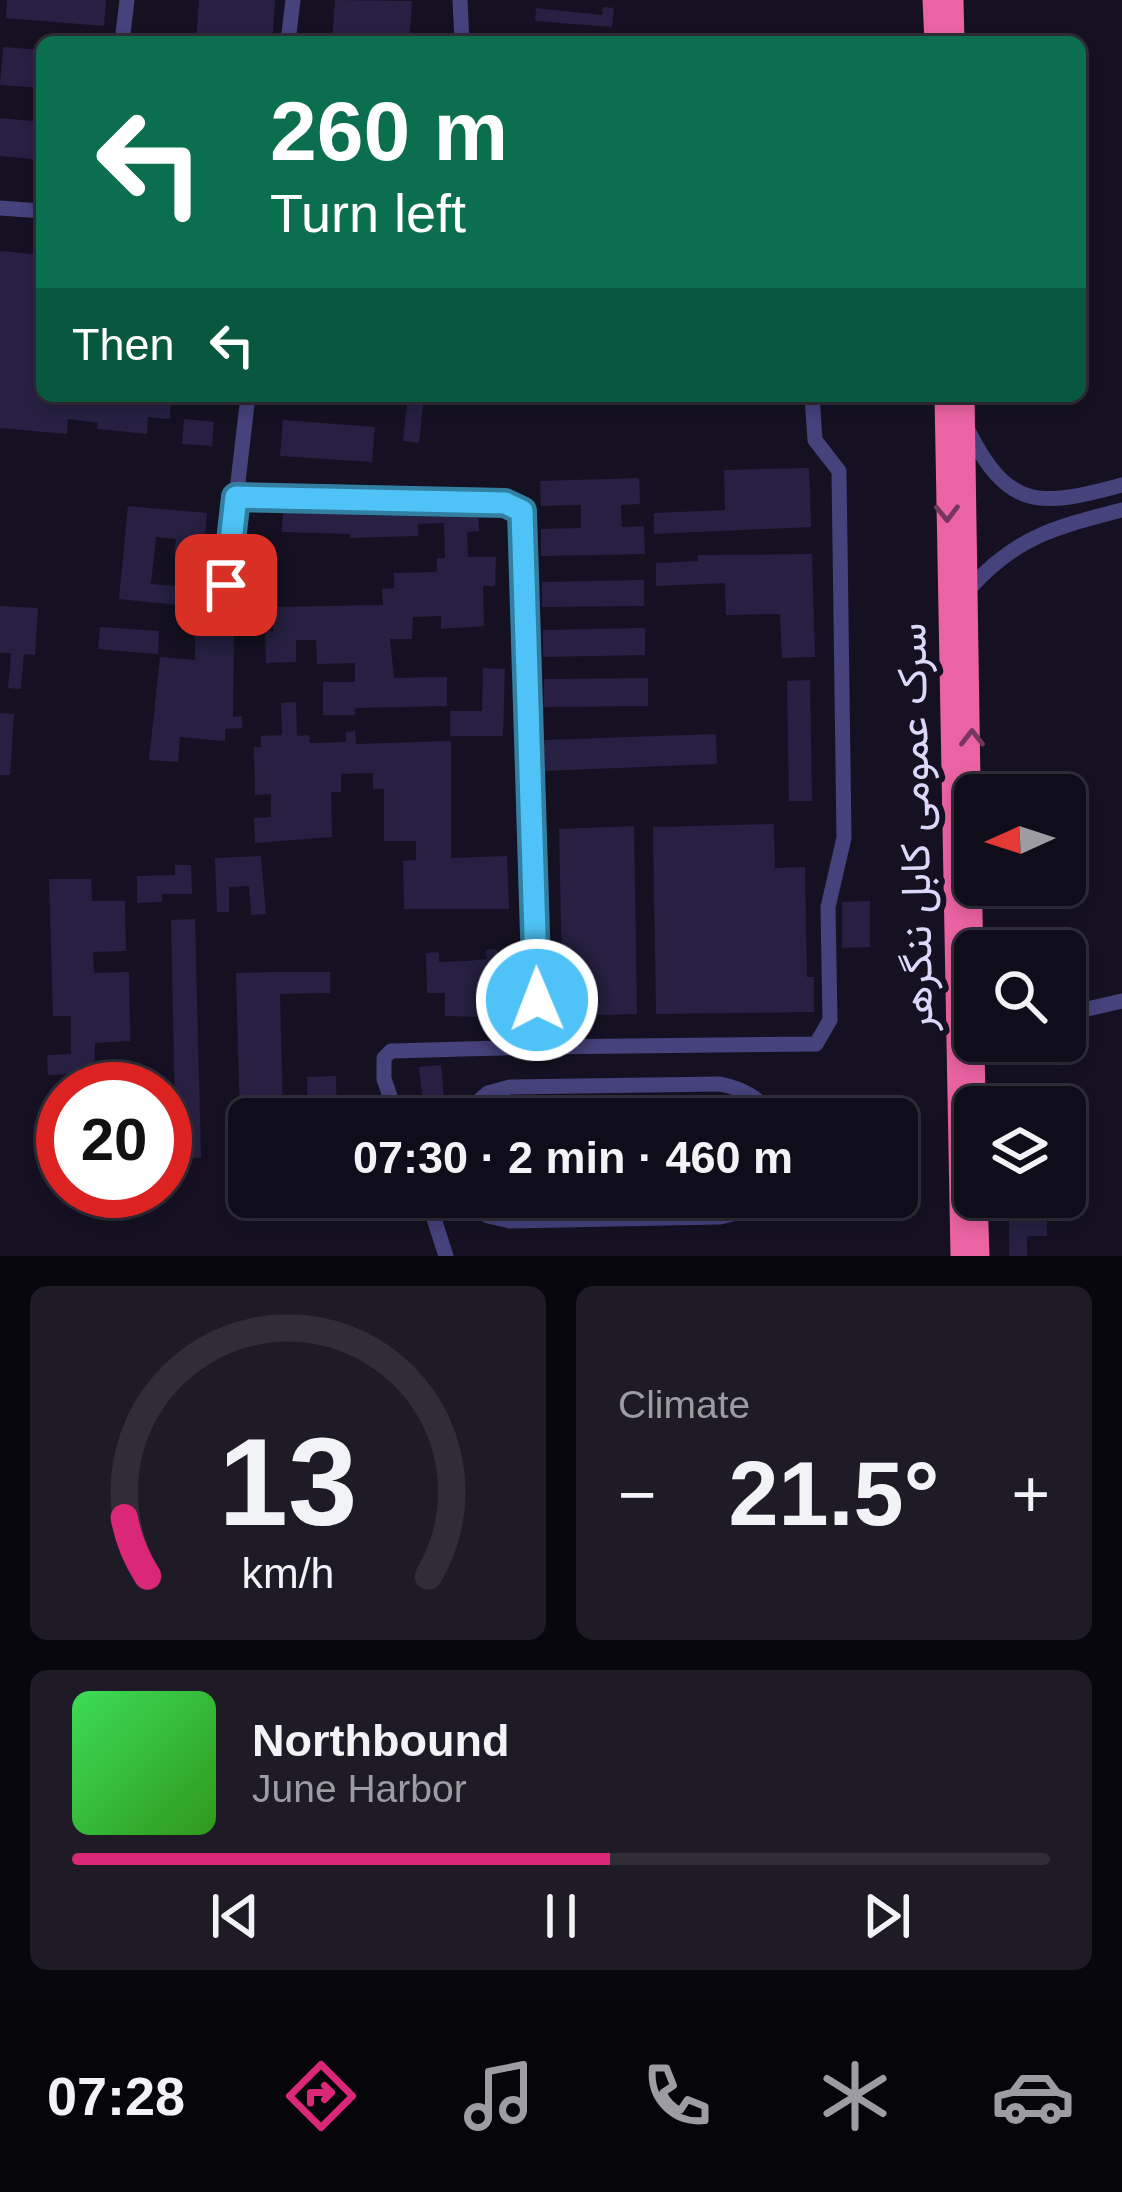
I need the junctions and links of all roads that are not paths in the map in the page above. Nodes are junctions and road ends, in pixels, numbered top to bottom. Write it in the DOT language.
graph roads {
  1 [pos="127,0"];
  2 [pos="293,0"];
  3 [pos="460,0"];
  4 [pos="933,0"];
  5 [pos="953,0"];
  6 [pos="123,36"];
  7 [pos="289,36"];
  8 [pos="462,36"];
  9 [pos="934,36"];
  10 [pos="954,36"];
  11 [pos="0,208"];
  12 [pos="36,211"];
  13 [pos="247,402"];
  14 [pos="812,402"];
  15 [pos="944,402"];
  16 [pos="964,402"];
  17 [pos="965,423"];
  18 [pos="1122,485"];
  19 [pos="236,497"];
  20 [pos="1122,509"];
  21 [pos="226,585"];
  22 [pos="970,588"];
  23 [pos="973,930"];
  24 [pos="1122,1001"];
  25 [pos="1086,1009"];
  26 [pos="538,1047"];
  27 [pos="391,1098"];
  28 [pos="482,1098"];
  29 [pos="756,1098"];
  30 [pos="434,1218"];
  31 [pos="497,1218"];
  32 [pos="668,1218"];
  33 [pos="978,1218"];
  34 [pos="446,1256"];
  35 [pos="961,1256"];
  36 [pos="979,1256"];
  1 -- 6 [label="street"];
  2 -- 7 [label="street"];
  3 -- 8 [label="street"];
  4 -- 9 [label="highway"];
  5 -- 10 [label="highway"];
  11 -- 12 [label="street"];
  13 -- 19 [label="street"];
  14 -- 26 [label="street"];
  15 -- 35 [label="highway, سرک عمومی کابل ننگرهر, one-way"];
  16 -- 17 [label="highway"];
  17 -- 18 [label="street"];
  17 -- 22 [label="highway"];
  19 -- 21 [label="street"];
  19 -- 26 [label="street"];
  20 -- 22 [label="street"];
  23 -- 22 [label="highway, one-way"];
  24 -- 25 [label="street"];
  26 -- 27 [label="street"];
  28 -- 29 [label="street"];
  30 -- 34 [label="street"];
  31 -- 32 [label="street"];
  33 -- 36 [label="highway"];
}
